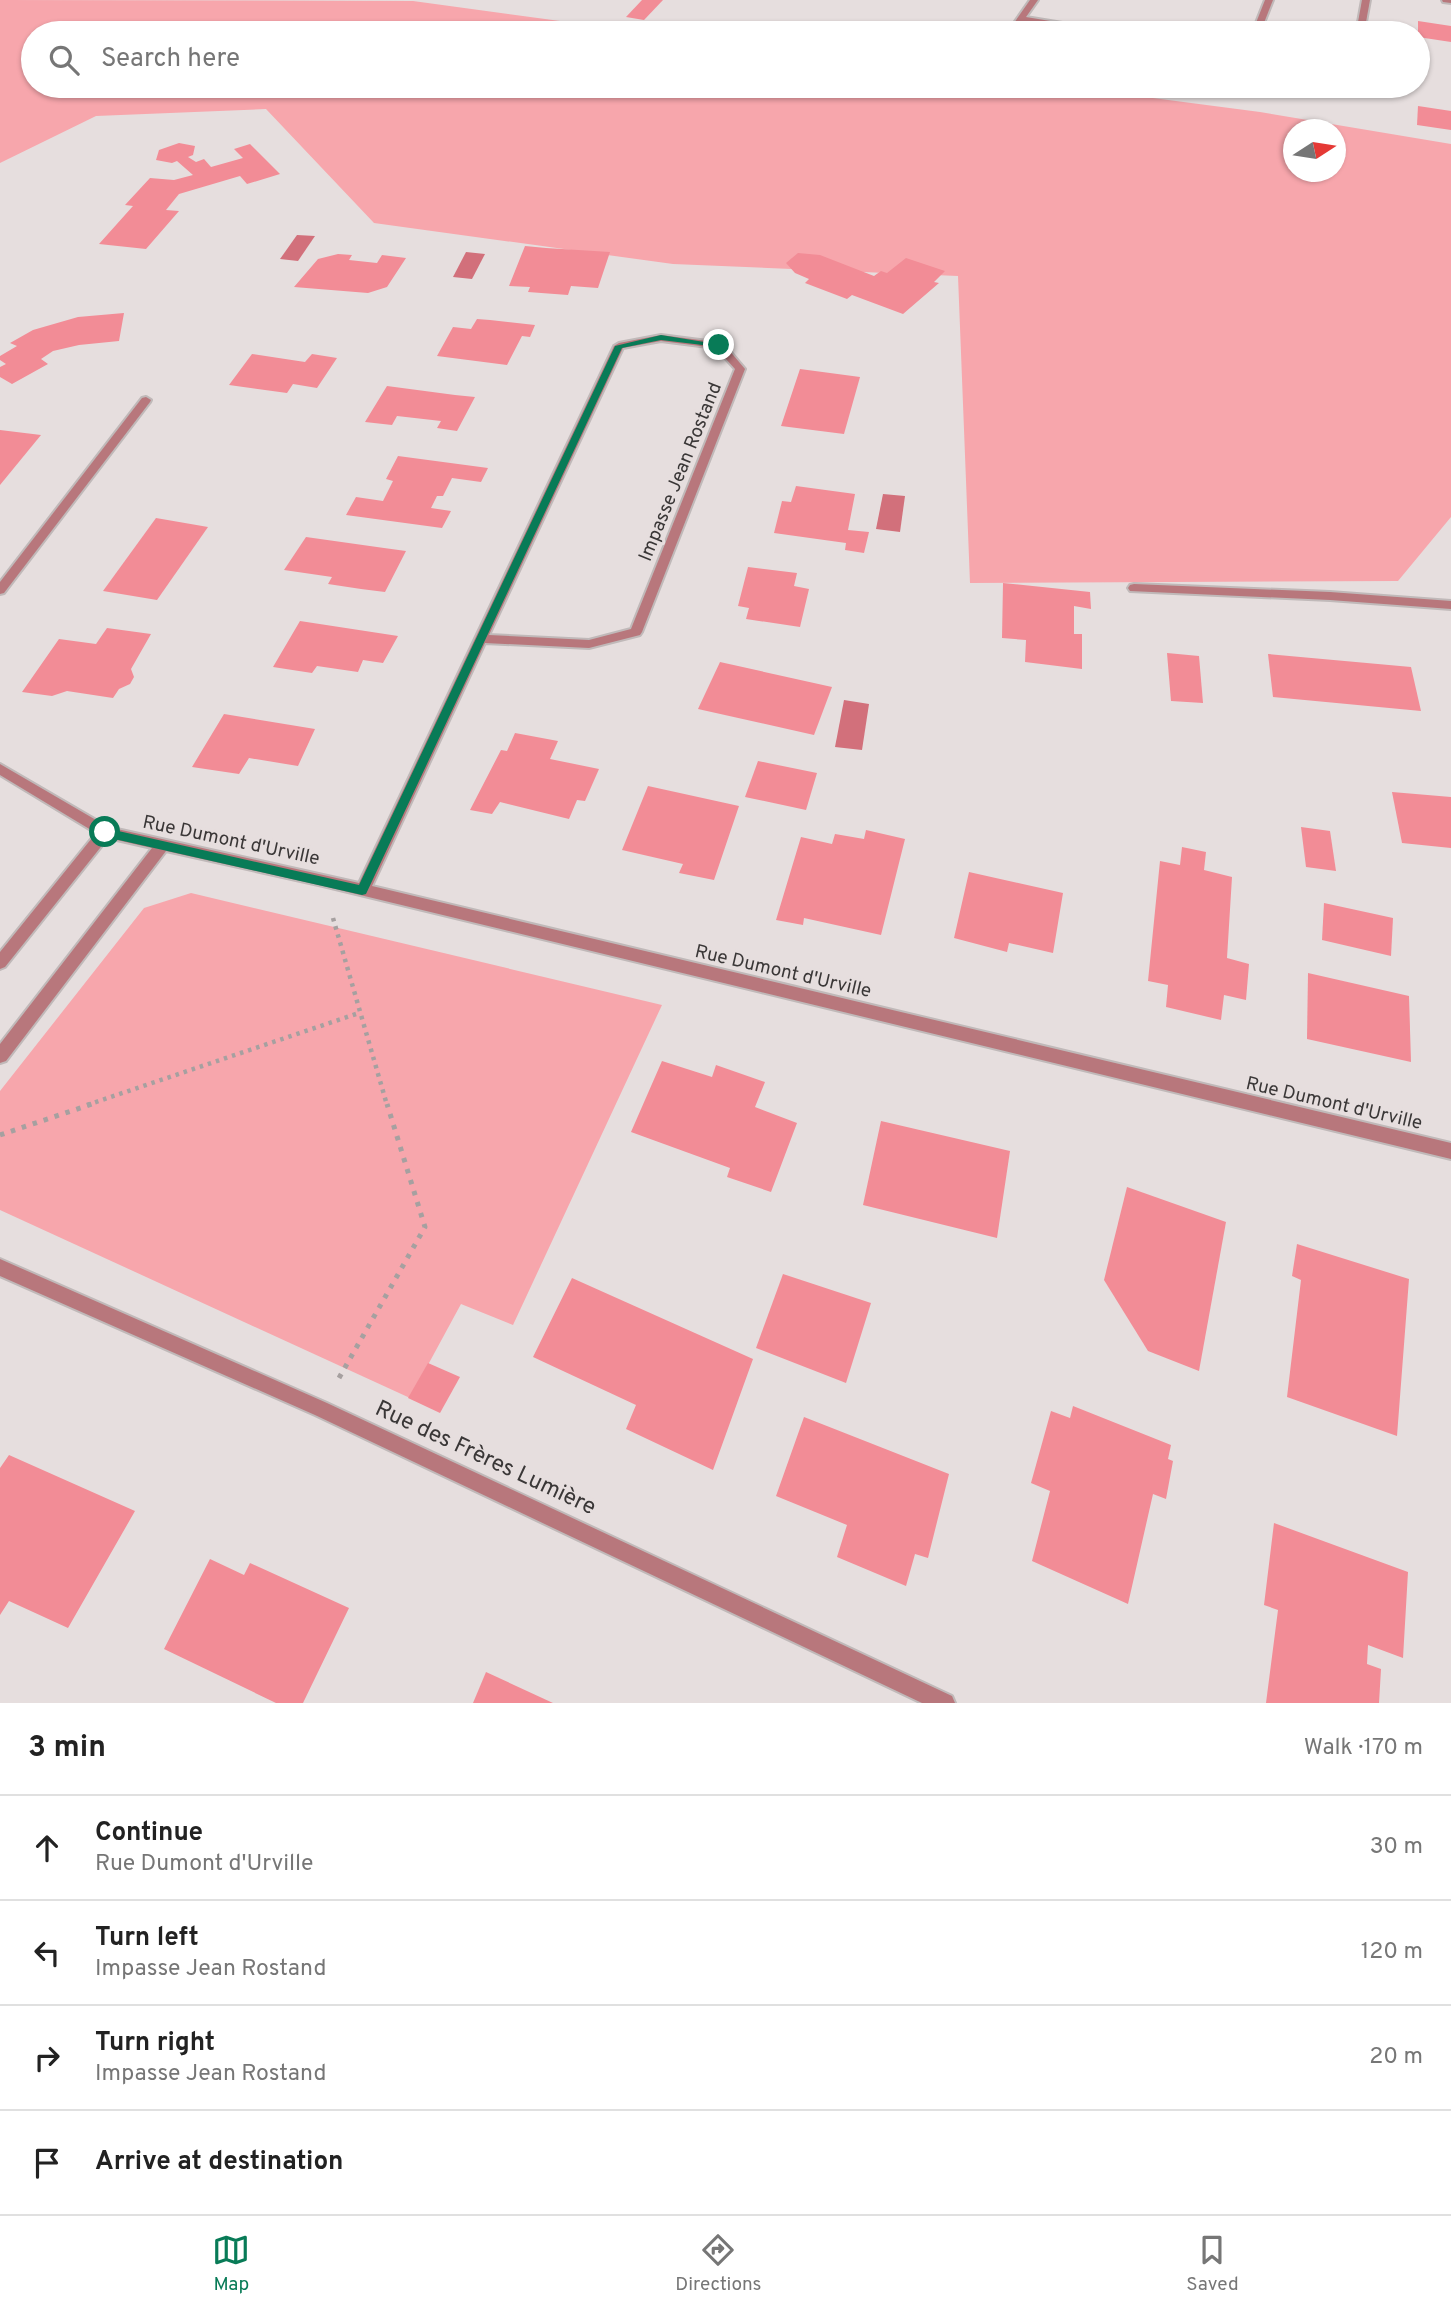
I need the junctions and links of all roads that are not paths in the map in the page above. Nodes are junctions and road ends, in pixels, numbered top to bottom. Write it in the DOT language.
graph roads {
  1 [pos="1034,0"];
  2 [pos="1269,0"];
  3 [pos="1366,0"];
  4 [pos="1021,19"];
  5 [pos="1035,21"];
  6 [pos="1261,21"];
  7 [pos="1362,21"];
  8 [pos="146,401"];
  9 [pos="1134,588"];
  10 [pos="0,590"];
  11 [pos="1451,605"];
  12 [pos="482,639"];
  13 [pos="0,769"];
  14 [pos="105,832"];
  15 [pos="161,847"];
  16 [pos="362,891"];
  17 [pos="0,963"];
  18 [pos="0,1056"];
  19 [pos="1451,1151"];
  20 [pos="0,1267"];
  21 [pos="945,1703"];
  1 -- 4 [label="street"];
  2 -- 6 [label="street"];
  3 -- 7 [label="street"];
  4 -- 5 [label="street"];
  8 -- 10 [label="street"];
  9 -- 11 [label="street"];
  12 -- 12 [label="street, Impasse Jean Rostand"];
  12 -- 16 [label="street, Impasse Jean Rostand"];
  13 -- 14 [label="street, Rue Dumont d'Urville"];
  14 -- 15 [label="street, Rue Dumont d'Urville"];
  14 -- 17 [label="street"];
  15 -- 16 [label="street, Rue Dumont d'Urville"];
  15 -- 18 [label="street"];
  16 -- 19 [label="street, Rue Dumont d'Urville"];
  20 -- 21 [label="street, Rue des Frères Lumière"];
}
